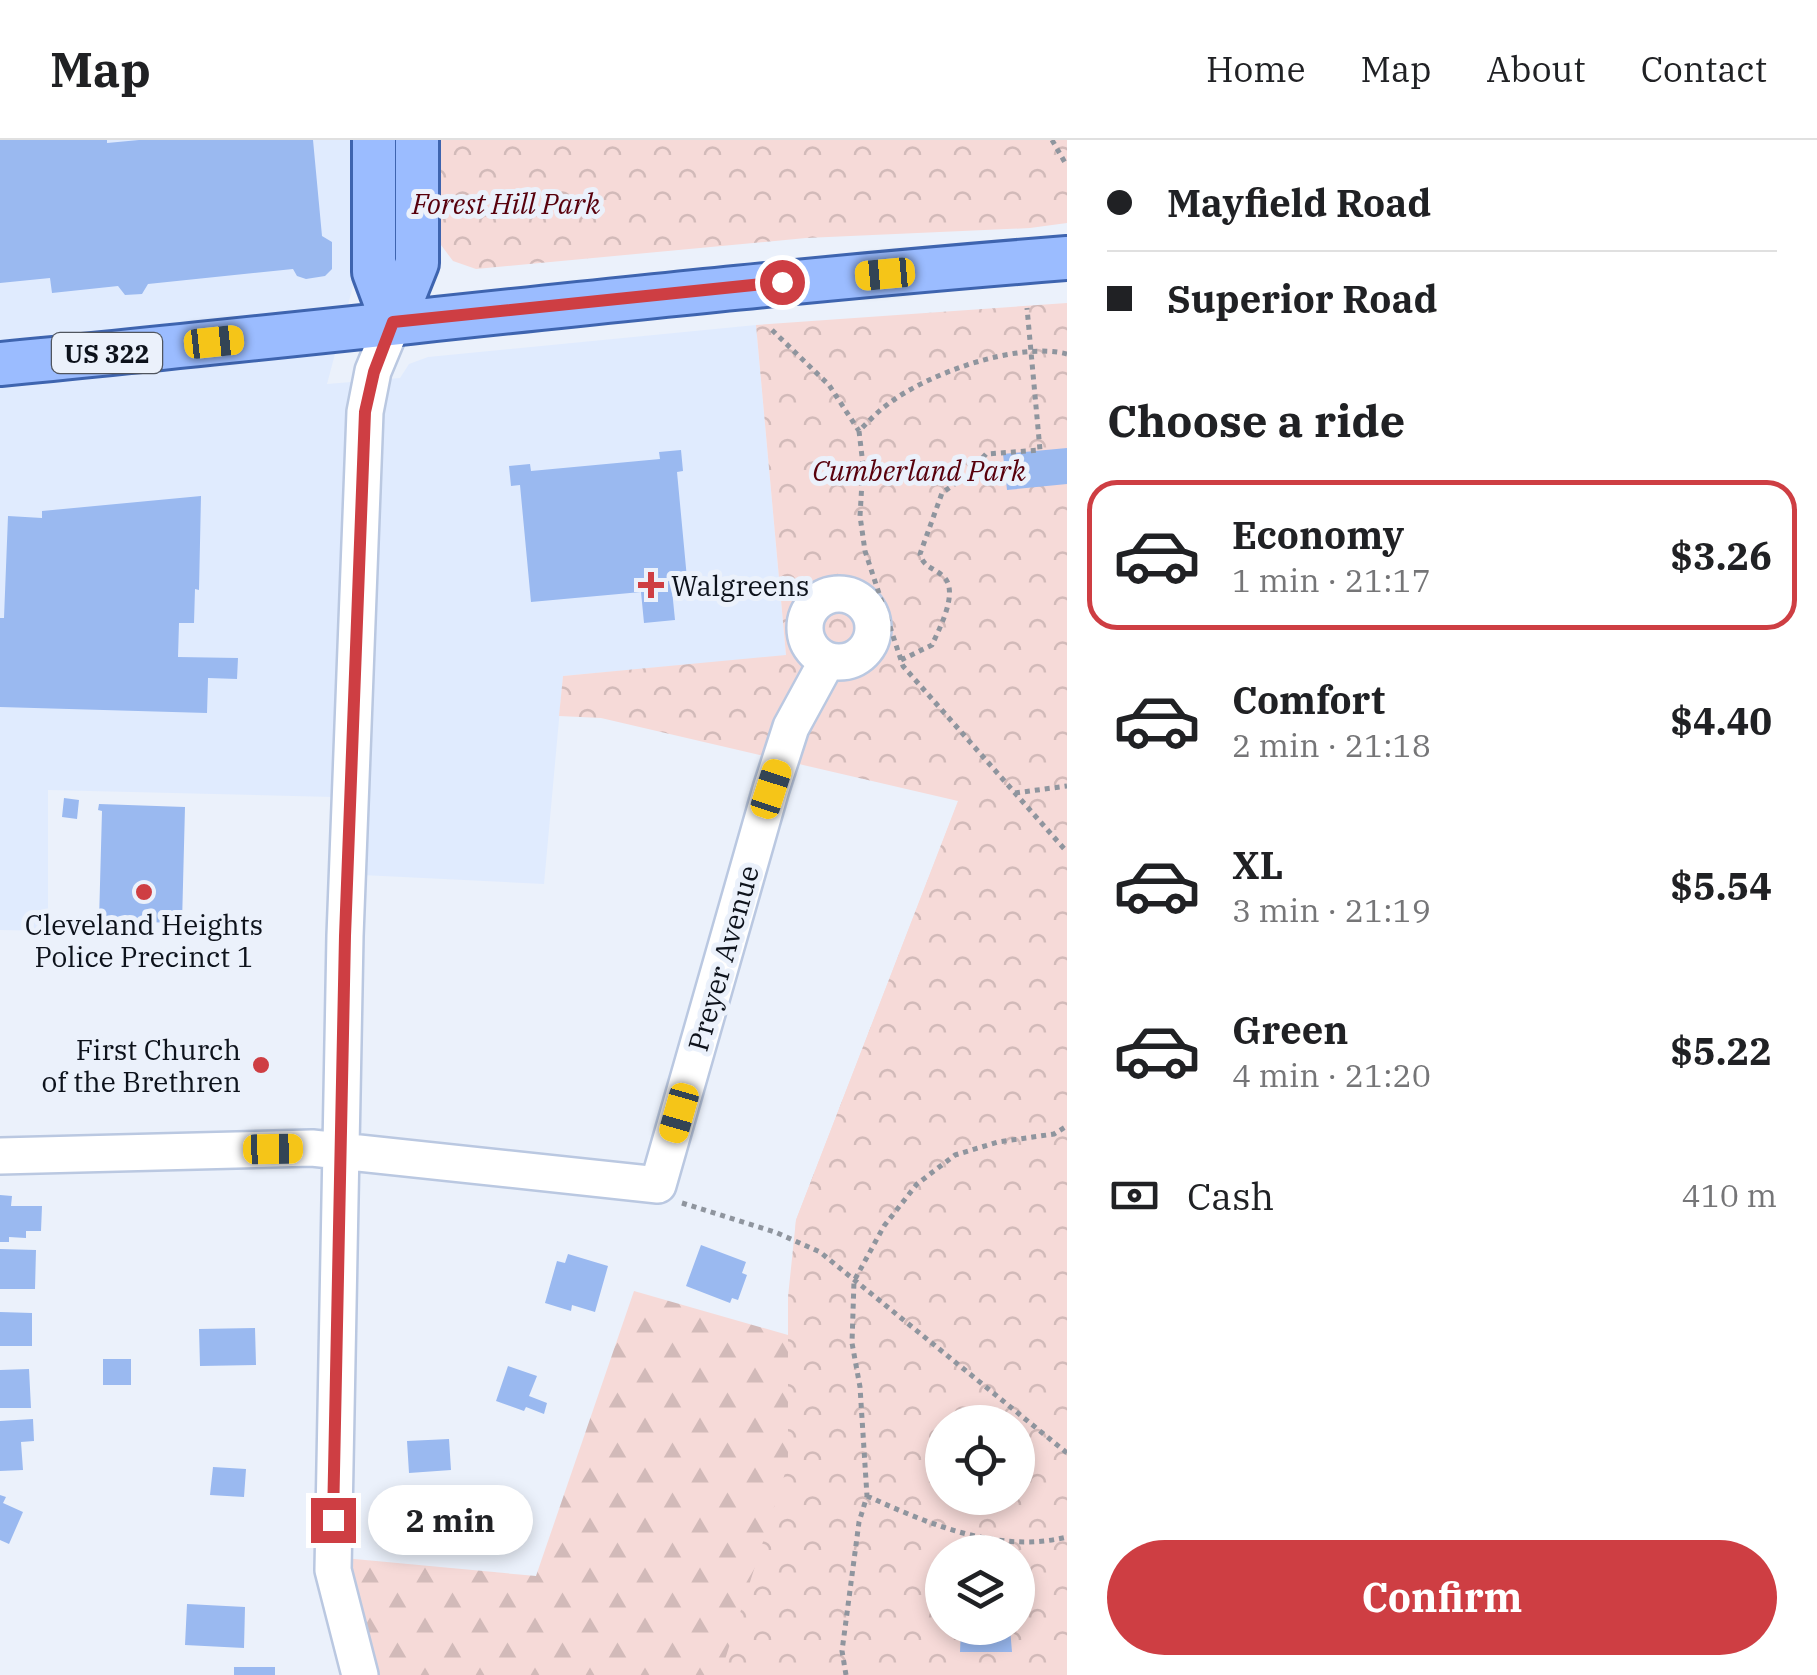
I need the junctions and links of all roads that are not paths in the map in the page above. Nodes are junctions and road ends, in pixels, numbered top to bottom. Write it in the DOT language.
graph roads {
  1 [pos="374,140"];
  2 [pos="417,140"];
  3 [pos="1067,258"];
  4 [pos="393,322"];
  5 [pos="0,364"];
  6 [pos="827,661"];
  7 [pos="339,1150"];
  8 [pos="0,1156"];
  9 [pos="360,1675"];
  1 -- 4 [label="main road"];
  2 -- 4 [label="main road"];
  3 -- 4 [label="main road, US 322"];
  4 -- 5 [label="main road, US 322"];
  4 -- 7 [label="street"];
  6 -- 7 [label="street, Preyer Avenue"];
  7 -- 8 [label="street"];
  7 -- 9 [label="street"];
}
